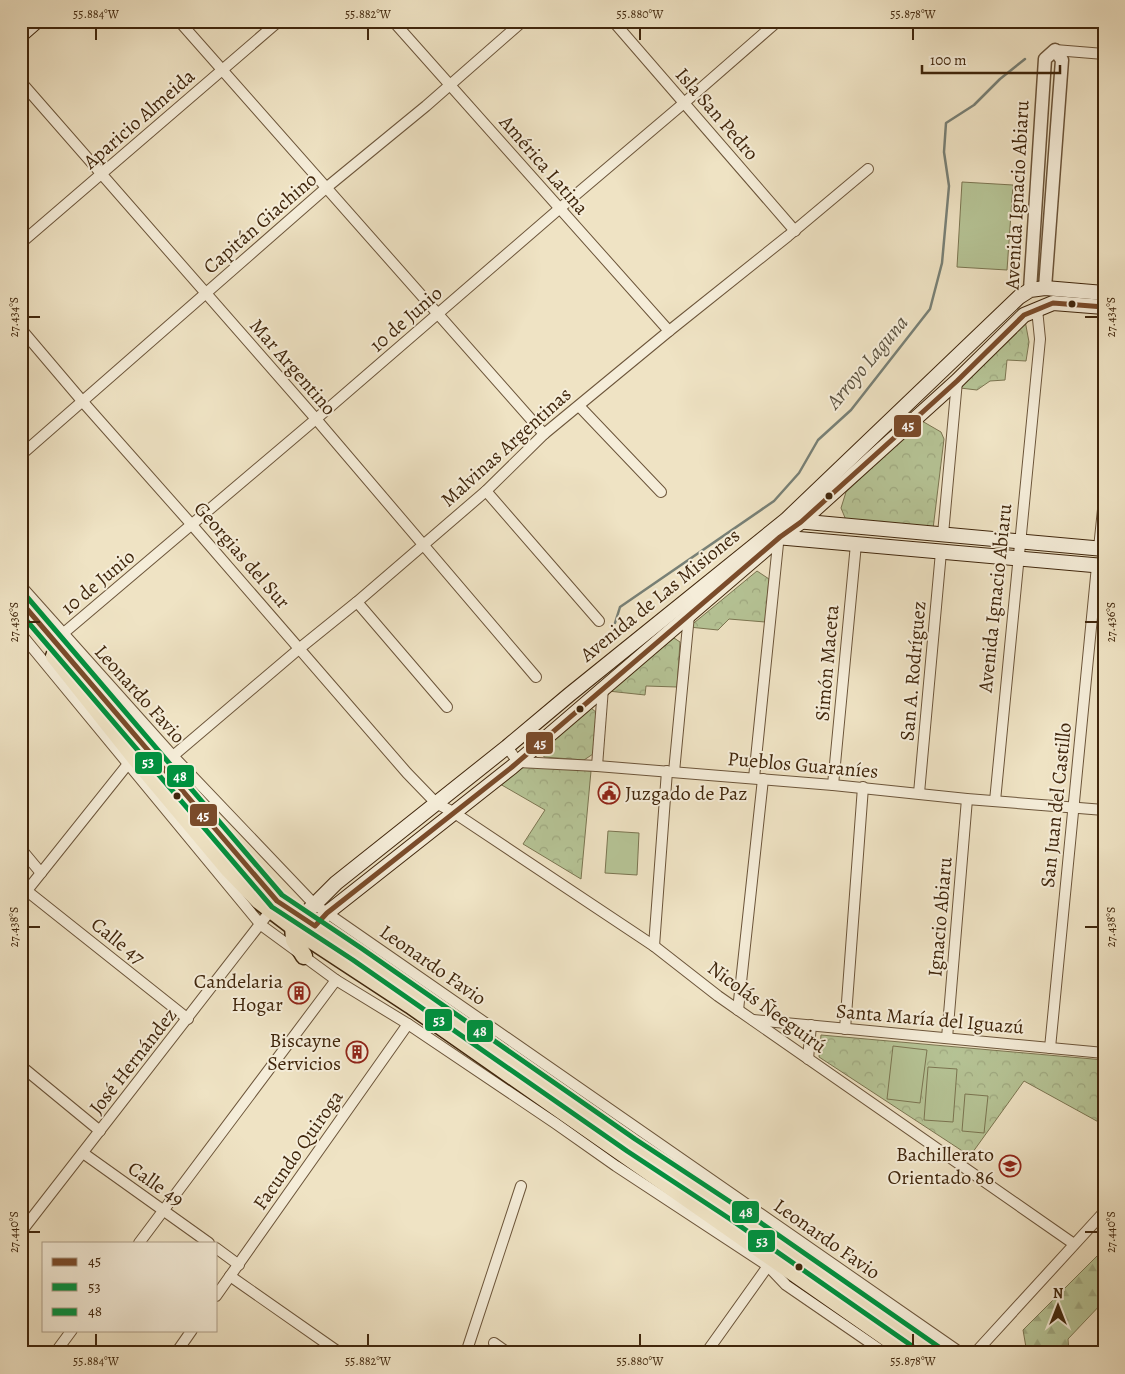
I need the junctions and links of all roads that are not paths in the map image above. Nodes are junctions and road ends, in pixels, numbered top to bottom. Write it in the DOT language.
graph roads {
  1 [pos="37,21"];
  2 [pos="178,21"];
  3 [pos="279,21"];
  4 [pos="393,21"];
  5 [pos="523,21"];
  6 [pos="613,21"];
  7 [pos="778,21"];
  8 [pos="21,35"];
  9 [pos="1055,50"];
  10 [pos="1104,54"];
  11 [pos="221,71"];
  12 [pos="21,82"];
  13 [pos="450,84"];
  14 [pos="684,103"];
  15 [pos="868,170"];
  16 [pos="101,175"];
  17 [pos="326,188"];
  18 [pos="559,209"];
  19 [pos="795,231"];
  20 [pos="21,243"];
  21 [pos="1045,288"];
  22 [pos="1030,290"];
  23 [pos="1104,293"];
  24 [pos="206,294"];
  25 [pos="1104,308"];
  26 [pos="1037,309"];
  27 [pos="439,313"];
  28 [pos="21,329"];
  29 [pos="669,331"];
  30 [pos="957,381"];
  31 [pos="83,402"];
  32 [pos="579,406"];
  33 [pos="316,420"];
  34 [pos="544,434"];
  35 [pos="21,455"];
  36 [pos="486,491"];
  37 [pos="661,492"];
  38 [pos="1104,500"];
  39 [pos="801,522"];
  40 [pos="192,525"];
  41 [pos="778,530"];
  42 [pos="942,534"];
  43 [pos="1020,541"];
  44 [pos="423,544"];
  45 [pos="856,544"];
  46 [pos="1101,548"];
  47 [pos="941,552"];
  48 [pos="1019,558"];
  49 [pos="1101,566"];
  50 [pos="21,586"];
  51 [pos="21,602"];
  52 [pos="357,602"];
  53 [pos="688,615"];
  54 [pos="599,621"];
  55 [pos="23,631"];
  56 [pos="59,638"];
  57 [pos="300,648"];
  58 [pos="536,677"];
  59 [pos="603,688"];
  60 [pos="447,707"];
  61 [pos="507,747"];
  62 [pos="173,756"];
  63 [pos="518,762"];
  64 [pos="128,764"];
  65 [pos="597,766"];
  66 [pos="670,771"];
  67 [pos="759,779"];
  68 [pos="833,784"];
  69 [pos="863,787"];
  70 [pos="919,793"];
  71 [pos="968,799"];
  72 [pos="995,801"];
  73 [pos="436,803"];
  74 [pos="1074,808"];
  75 [pos="1104,810"];
  76 [pos="453,812"];
  77 [pos="21,849"];
  78 [pos="42,873"];
  79 [pos="24,895"];
  80 [pos="314,904"];
  81 [pos="271,910"];
  82 [pos="327,913"];
  83 [pos="261,925"];
  84 [pos="304,926"];
  85 [pos="654,946"];
  86 [pos="304,956"];
  87 [pos="336,980"];
  88 [pos="738,1010"];
  89 [pos="188,1019"];
  90 [pos="752,1020"];
  91 [pos="408,1024"];
  92 [pos="811,1025"];
  93 [pos="845,1029"];
  94 [pos="947,1038"];
  95 [pos="1050,1048"];
  96 [pos="1104,1053"];
  97 [pos="808,1059"];
  98 [pos="21,1066"];
  99 [pos="100,1131"];
  100 [pos="83,1153"];
  101 [pos="521,1186"];
  102 [pos="163,1210"];
  103 [pos="1104,1212"];
  104 [pos="21,1232"];
  105 [pos="139,1242"];
  106 [pos="208,1242"];
  107 [pos="1074,1244"];
  108 [pos="218,1249"];
  109 [pos="240,1265"];
  110 [pos="768,1266"];
  111 [pos="230,1276"];
  112 [pos="218,1293"];
  113 [pos="71,1332"];
  114 [pos="191,1332"];
  115 [pos="494,1343"];
  116 [pos="55,1353"];
  117 [pos="176,1353"];
  118 [pos="340,1353"];
  119 [pos="466,1353"];
  120 [pos="508,1353"];
  121 [pos="706,1353"];
  122 [pos="885,1353"];
  123 [pos="908,1353"];
  124 [pos="935,1353"];
  125 [pos="962,1353"];
  126 [pos="975,1353"];
  1 -- 8 [label="main road"];
  2 -- 11 [label="street"];
  3 -- 11 [label="street, Aparicio Almeida"];
  4 -- 13 [label="street, América Latina"];
  5 -- 13 [label="street, Capitán Giachino"];
  6 -- 14 [label="street, Isla San Pedro"];
  7 -- 14 [label="street, 10 de Junio"];
  9 -- 10 [label="street"];
  9 -- 21 [label="street, Avenida Ignacio Abiaru"];
  9 -- 22 [label="street, Avenida Ignacio Abiaru"];
  11 -- 16 [label="street, Aparicio Almeida"];
  11 -- 17 [label="street"];
  12 -- 16 [label="street, Mar Argentino"];
  13 -- 17 [label="street, Capitán Giachino"];
  13 -- 18 [label="street, América Latina"];
  14 -- 18 [label="street, 10 de Junio"];
  14 -- 19 [label="street, Isla San Pedro"];
  15 -- 19 [label="street, Malvinas Argentinas"];
  16 -- 20 [label="street, Aparicio Almeida"];
  16 -- 24 [label="street, Mar Argentino"];
  17 -- 24 [label="street, Capitán Giachino"];
  17 -- 27 [label="street"];
  18 -- 27 [label="street, 10 de Junio"];
  18 -- 29 [label="street, América Latina"];
  19 -- 29 [label="street, Malvinas Argentinas"];
  21 -- 22 [label="main road"];
  21 -- 23 [label="main road"];
  21 -- 26 [label="main road, Avenida Ignacio Abiaru"];
  22 -- 26 [label="main road, Avenida Ignacio Abiaru"];
  22 -- 41 [label="main road, Avenida de Las Misiones"];
  24 -- 31 [label="street, Capitán Giachino"];
  24 -- 33 [label="street, Mar Argentino"];
  25 -- 26 [label="main road"];
  26 -- 30 [label="main road, Avenida de Las Misiones"];
  26 -- 43 [label="street, Avenida Ignacio Abiaru"];
  27 -- 33 [label="street, 10 de Junio"];
  27 -- 34 [label="street"];
  28 -- 31 [label="street, Georgias del Sur"];
  29 -- 32 [label="street, Malvinas Argentinas"];
  30 -- 39 [label="main road, Avenida de Las Misiones"];
  30 -- 42 [label="street"];
  31 -- 35 [label="street, Capitán Giachino"];
  31 -- 40 [label="street, Georgias del Sur"];
  32 -- 34 [label="street, Malvinas Argentinas"];
  32 -- 37 [label="street"];
  33 -- 40 [label="street, 10 de Junio"];
  33 -- 44 [label="street, Mar Argentino"];
  34 -- 36 [label="street, Malvinas Argentinas"];
  36 -- 44 [label="street, Malvinas Argentinas"];
  36 -- 54 [label="street"];
  38 -- 46 [label="street"];
  39 -- 41 [label="main road, Avenida de Las Misiones"];
  39 -- 42 [label="main road"];
  40 -- 56 [label="street, 10 de Junio"];
  40 -- 57 [label="street, Georgias del Sur"];
  41 -- 45 [label="main road"];
  41 -- 53 [label="main road, Avenida de Las Misiones"];
  41 -- 61 [label="main road, Avenida de Las Misiones"];
  41 -- 67 [label="street"];
  42 -- 43 [label="main road"];
  43 -- 46 [label="main road"];
  43 -- 48 [label="street, Avenida Ignacio Abiaru"];
  44 -- 52 [label="street, Malvinas Argentinas"];
  44 -- 58 [label="street, Mar Argentino"];
  45 -- 47 [label="main road"];
  45 -- 68 [label="street, Simón Maceta"];
  47 -- 48 [label="main road"];
  47 -- 70 [label="street, San A. Rodríguez"];
  48 -- 49 [label="main road"];
  48 -- 72 [label="street, Avenida Ignacio Abiaru"];
  49 -- 74 [label="street, San Juan del Castillo"];
  50 -- 56 [label="street, Leonardo Favio"];
  51 -- 56 [label="highway"];
  52 -- 57 [label="street, Malvinas Argentinas"];
  52 -- 60 [label="street"];
  53 -- 59 [label="main road, Avenida de Las Misiones"];
  53 -- 66 [label="street"];
  55 -- 64 [label="street"];
  55 -- 81 [label="highway"];
  56 -- 62 [label="street, Leonardo Favio"];
  56 -- 84 [label="highway"];
  57 -- 62 [label="street, Malvinas Argentinas"];
  57 -- 73 [label="street, Georgias del Sur"];
  59 -- 63 [label="main road, Avenida de Las Misiones"];
  59 -- 65 [label="street"];
  61 -- 63 [label="street"];
  61 -- 73 [label="main road, Avenida de Las Misiones"];
  62 -- 80 [label="street, Leonardo Favio"];
  63 -- 65 [label="street, Pueblos Guaraníes"];
  63 -- 76 [label="main road, Avenida de Las Misiones"];
  64 -- 78 [label="street"];
  64 -- 83 [label="street"];
  65 -- 66 [label="street, Pueblos Guaraníes"];
  66 -- 67 [label="street, Pueblos Guaraníes"];
  66 -- 85 [label="street"];
  67 -- 68 [label="street, Pueblos Guaraníes"];
  67 -- 88 [label="street"];
  68 -- 69 [label="street, Pueblos Guaraníes"];
  69 -- 70 [label="street, Pueblos Guaraníes"];
  69 -- 93 [label="street"];
  70 -- 71 [label="street, Pueblos Guaraníes"];
  71 -- 72 [label="street, Pueblos Guaraníes"];
  71 -- 94 [label="street, Ignacio Abiaru"];
  72 -- 74 [label="street, Pueblos Guaraníes"];
  73 -- 76 [label="street, Nicolás Ñeeguirú"];
  73 -- 80 [label="main road, Avenida de Las Misiones"];
  74 -- 75 [label="street, Pueblos Guaraníes"];
  74 -- 95 [label="street, San Juan del Castillo"];
  76 -- 82 [label="main road, Avenida de Las Misiones"];
  76 -- 85 [label="street, Nicolás Ñeeguirú"];
  77 -- 78 [label="street"];
  78 -- 79 [label="street"];
  79 -- 89 [label="street, Calle 47"];
  80 -- 82 [label="street, Leonardo Favio"];
  80 -- 84 [label="main road, Avenida de Las Misiones"];
  81 -- 83 [label="street, José Hernández"];
  81 -- 84 [label="highway"];
  82 -- 84 [label="main road, Avenida de Las Misiones"];
  82 -- 125 [label="street, Leonardo Favio"];
  83 -- 86 [label="street"];
  83 -- 89 [label="street, José Hernández"];
  84 -- 86 [label="highway"];
  84 -- 123 [label="highway"];
  84 -- 124 [label="highway"];
  85 -- 88 [label="street, Nicolás Ñeeguirú"];
  86 -- 87 [label="street"];
  87 -- 91 [label="street"];
  87 -- 102 [label="street"];
  88 -- 90 [label="street, Nicolás Ñeeguirú"];
  89 -- 99 [label="street, José Hernández"];
  90 -- 92 [label="street, Santa María del Iguazú"];
  90 -- 97 [label="street, Nicolás Ñeeguirú"];
  91 -- 109 [label="street, Facundo Quiroga"];
  91 -- 110 [label="street"];
  92 -- 93 [label="street, Santa María del Iguazú"];
  92 -- 97 [label="street"];
  93 -- 94 [label="street, Santa María del Iguazú"];
  94 -- 95 [label="street, Santa María del Iguazú"];
  95 -- 96 [label="street, Santa María del Iguazú"];
  97 -- 107 [label="street, Nicolás Ñeeguirú"];
  98 -- 99 [label="street"];
  99 -- 100 [label="street, José Hernández"];
  100 -- 102 [label="street, Calle 49"];
  100 -- 104 [label="street, José Hernández"];
  101 -- 119 [label="street"];
  102 -- 105 [label="street"];
  102 -- 106 [label="street, Calle 49"];
  103 -- 107 [label="street"];
  107 -- 126 [label="street"];
  108 -- 109 [label="street"];
  109 -- 111 [label="street, Facundo Quiroga"];
  110 -- 121 [label="street"];
  110 -- 122 [label="street"];
  111 -- 112 [label="street, Facundo Quiroga"];
  111 -- 118 [label="street"];
  113 -- 116 [label="street"];
  114 -- 117 [label="street"];
  115 -- 120 [label="street"];
}
